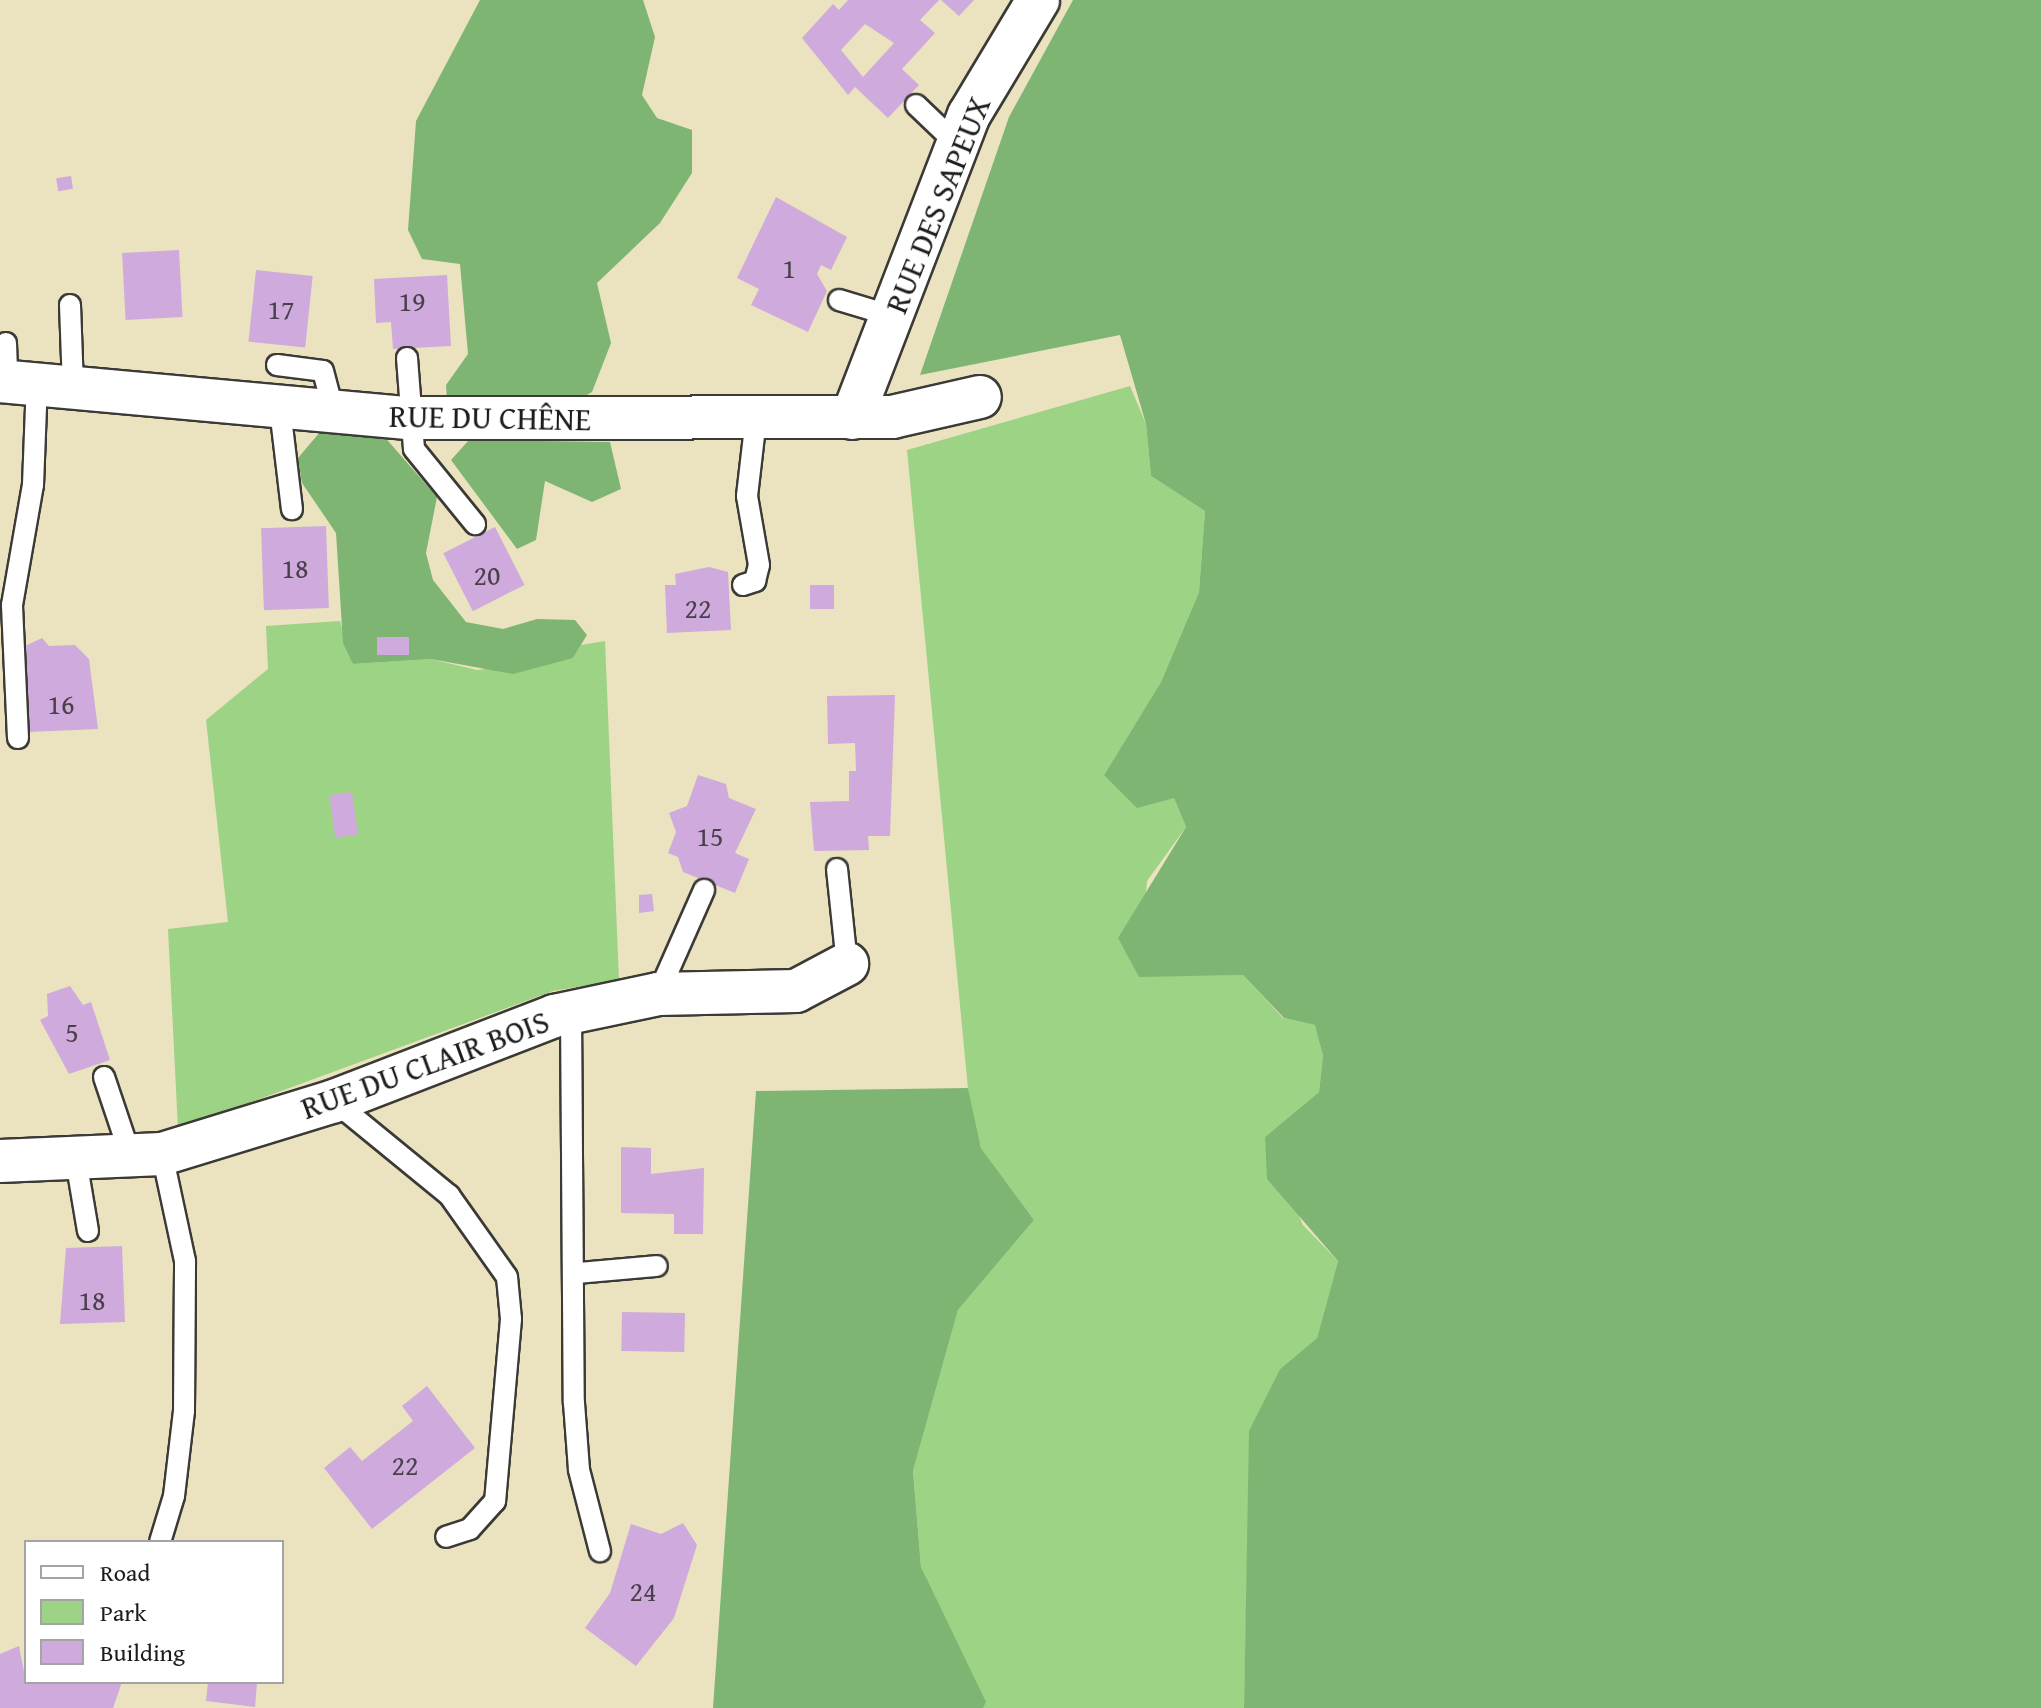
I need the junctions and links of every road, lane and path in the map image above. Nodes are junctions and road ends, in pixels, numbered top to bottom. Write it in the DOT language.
graph roads {
  1 [pos="1038,0"];
  2 [pos="916,105"];
  3 [pos="958,145"];
  4 [pos="839,300"];
  5 [pos="70,305"];
  6 [pos="892,316"];
  7 [pos="407,358"];
  8 [pos="277,365"];
  9 [pos="25,374"];
  10 [pos="980,397"];
  11 [pos="280,409"];
  12 [pos="334,413"];
  13 [pos="408,418"];
  14 [pos="756,418"];
  15 [pos="852,418"];
  16 [pos="292,509"];
  17 [pos="475,524"];
  18 [pos="743,585"];
  19 [pos="18,738"];
  20 [pos="837,869"];
  21 [pos="704,890"];
  22 [pos="847,964"];
  23 [pos="658,994"];
  24 [pos="571,1011"];
  25 [pos="104,1077"];
  26 [pos="334,1101"];
  27 [pos="147,1155"];
  28 [pos="76,1160"];
  29 [pos="0,1161"];
  30 [pos="88,1231"];
  31 [pos="657,1266"];
  32 [pos="578,1273"];
  33 [pos="446,1537"];
  34 [pos="161,1540"];
  35 [pos="600,1551"];
  1 -- 3 [label="street, RUE DES SAPEUX"];
  2 -- 3 [label="lane"];
  3 -- 6 [label="street, RUE DES SAPEUX"];
  4 -- 6 [label="lane"];
  5 -- 9 [label="lane"];
  6 -- 15 [label="street, RUE DES SAPEUX"];
  7 -- 13 [label="lane"];
  8 -- 12 [label="lane"];
  9 -- 11 [label="street, RUE DU CHÊNE"];
  9 -- 19 [label="lane"];
  10 -- 15 [label="street, RUE DU CHÊNE"];
  11 -- 12 [label="street, RUE DU CHÊNE"];
  11 -- 16 [label="lane"];
  12 -- 13 [label="street, RUE DU CHÊNE"];
  13 -- 14 [label="street, RUE DU CHÊNE"];
  13 -- 17 [label="lane"];
  14 -- 15 [label="street, RUE DU CHÊNE"];
  14 -- 18 [label="lane"];
  20 -- 22 [label="lane"];
  21 -- 23 [label="lane"];
  22 -- 23 [label="street, RUE DU CLAIR BOIS"];
  23 -- 24 [label="street, RUE DU CLAIR BOIS"];
  24 -- 26 [label="street, RUE DU CLAIR BOIS"];
  24 -- 32 [label="lane"];
  25 -- 27 [label="lane"];
  26 -- 27 [label="street, RUE DU CLAIR BOIS"];
  26 -- 33 [label="lane"];
  27 -- 28 [label="street, RUE DU CLAIR BOIS"];
  27 -- 34 [label="lane"];
  28 -- 29 [label="street, RUE DU CLAIR BOIS"];
  28 -- 30 [label="lane"];
  31 -- 32 [label="lane"];
  32 -- 35 [label="lane"];
}
